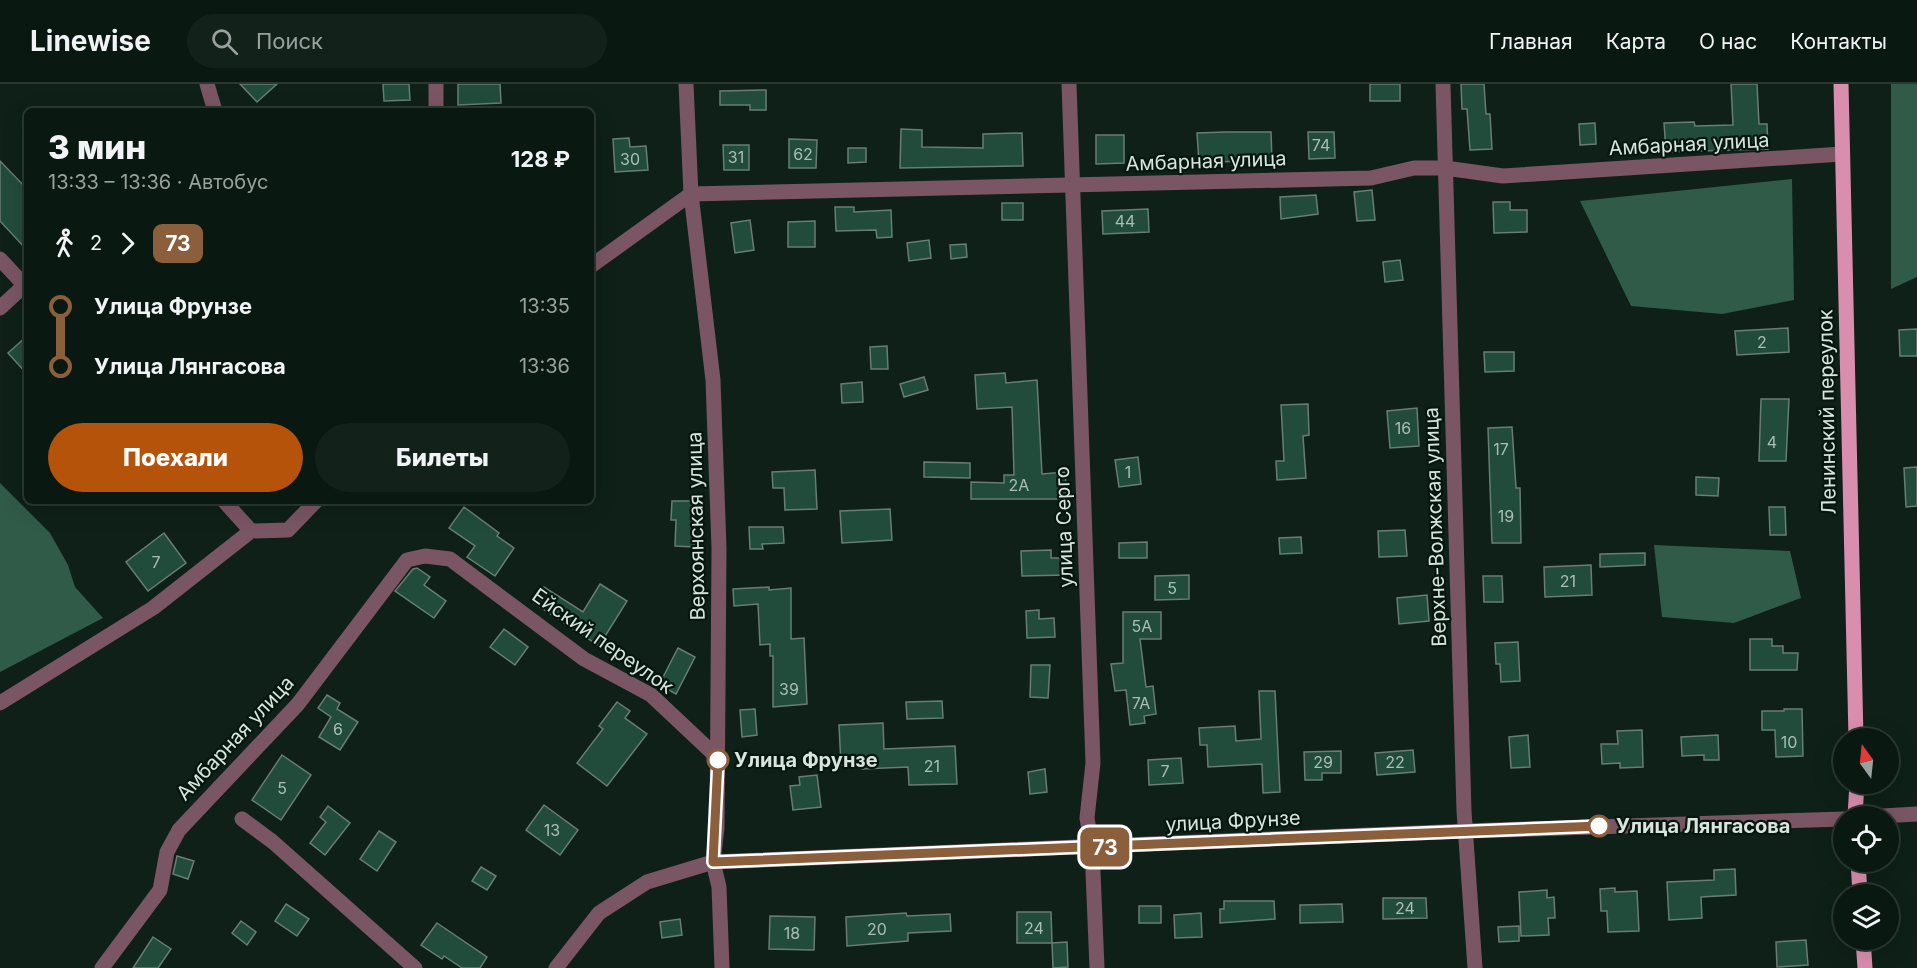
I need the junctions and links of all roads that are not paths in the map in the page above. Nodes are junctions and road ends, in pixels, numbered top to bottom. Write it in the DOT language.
graph roads {
  1 [pos="207,84"];
  2 [pos="436,84"];
  3 [pos="686,84"];
  4 [pos="1069,84"];
  5 [pos="1443,84"];
  6 [pos="1841,84"];
  7 [pos="214,108"];
  8 [pos="436,108"];
  9 [pos="1842,154"];
  10 [pos="1445,168"];
  11 [pos="1074,186"];
  12 [pos="691,194"];
  13 [pos="0,259"];
  14 [pos="594,264"];
  15 [pos="24,283"];
  16 [pos="24,287"];
  17 [pos="0,308"];
  18 [pos="227,504"];
  19 [pos="313,504"];
  20 [pos="251,531"];
  21 [pos="425,556"];
  22 [pos="0,703"];
  23 [pos="1856,728"];
  24 [pos="718,758"];
  25 [pos="1917,814"];
  26 [pos="1899,815"];
  27 [pos="242,819"];
  28 [pos="1833,819"];
  29 [pos="1467,831"];
  30 [pos="1092,848"];
  31 [pos="713,862"];
  32 [pos="1864,950"];
  33 [pos="102,968"];
  34 [pos="416,968"];
  35 [pos="556,968"];
  36 [pos="722,968"];
  37 [pos="1097,968"];
  38 [pos="1475,968"];
  39 [pos="1865,968"];
  1 -- 7 [label="street"];
  2 -- 8 [label="street"];
  3 -- 12 [label="street, Верхоянская улица"];
  4 -- 11 [label="street, улица Серго"];
  5 -- 10 [label="street, Верхне-Волжская улица"];
  6 -- 9 [label="main road, Ленинский переулок"];
  9 -- 10 [label="street, Амбарная улица"];
  9 -- 23 [label="main road, Ленинский переулок"];
  10 -- 11 [label="street, Амбарная улица"];
  10 -- 29 [label="street, Верхне-Волжская улица"];
  11 -- 12 [label="street, Амбарная улица"];
  11 -- 30 [label="street, улица Серго"];
  12 -- 14 [label="street"];
  12 -- 24 [label="street, Верхоянская улица"];
  13 -- 15 [label="street"];
  16 -- 17 [label="street"];
  18 -- 20 [label="street"];
  19 -- 20 [label="street"];
  20 -- 22 [label="street"];
  21 -- 24 [label="street, Ейский переулок"];
  21 -- 33 [label="street, Амбарная улица"];
  24 -- 31 [label="street, Верхоянская улица"];
  25 -- 26 [label="street"];
  27 -- 34 [label="street"];
  28 -- 29 [label="street, улица Фрунзе"];
  29 -- 30 [label="street, улица Фрунзе"];
  29 -- 38 [label="street, Верхне-Волжская улица"];
  30 -- 31 [label="street, улица Фрунзе"];
  30 -- 37 [label="street, улица Серго"];
  31 -- 35 [label="street, улица Фрунзе"];
  31 -- 36 [label="street, Верхоянская улица"];
  32 -- 39 [label="main road"];
}
